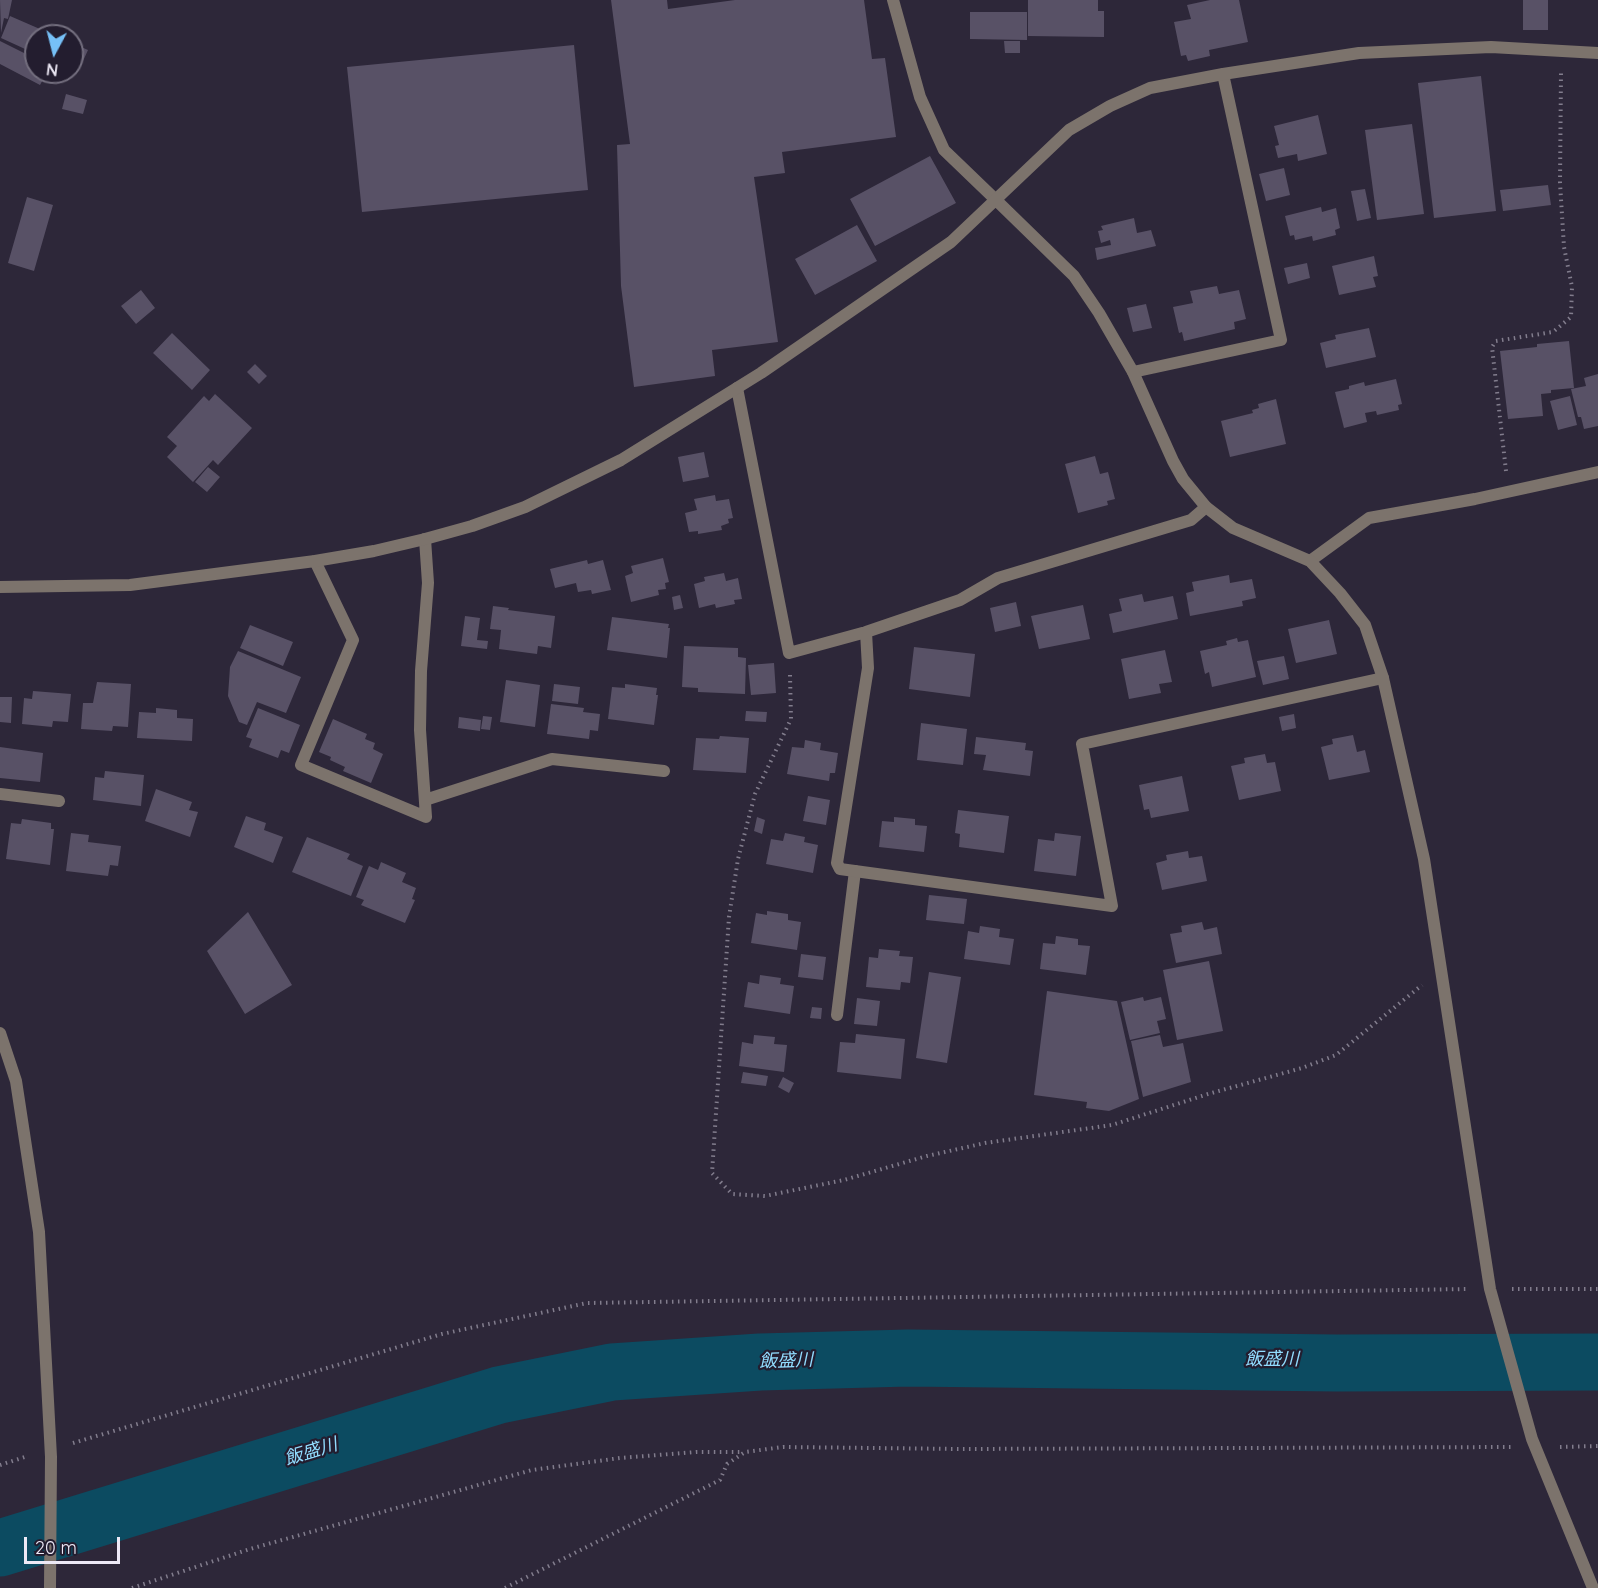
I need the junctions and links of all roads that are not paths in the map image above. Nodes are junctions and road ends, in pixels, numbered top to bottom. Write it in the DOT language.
graph roads {
  1 [pos="893,0"];
  2 [pos="1598,52"];
  3 [pos="1223,74"];
  4 [pos="997,201"];
  5 [pos="1133,372"];
  6 [pos="737,388"];
  7 [pos="1598,472"];
  8 [pos="1206,507"];
  9 [pos="425,539"];
  10 [pos="315,561"];
  11 [pos="1310,561"];
  12 [pos="0,587"];
  13 [pos="866,632"];
  14 [pos="1383,678"];
  15 [pos="664,771"];
  16 [pos="0,794"];
  17 [pos="425,800"];
  18 [pos="59,801"];
  19 [pos="855,871"];
  20 [pos="837,1016"];
  21 [pos="0,1033"];
  22 [pos="50,1588"];
  23 [pos="1593,1588"];
  1 -- 4 [label="street"];
  2 -- 3 [label="street"];
  3 -- 4 [label="street"];
  3 -- 5 [label="street"];
  4 -- 5 [label="street"];
  4 -- 6 [label="street"];
  5 -- 8 [label="street"];
  6 -- 9 [label="street"];
  6 -- 13 [label="street"];
  7 -- 11 [label="street"];
  8 -- 11 [label="street"];
  8 -- 13 [label="street"];
  9 -- 10 [label="street"];
  9 -- 17 [label="street"];
  10 -- 12 [label="street"];
  10 -- 17 [label="street"];
  11 -- 14 [label="street"];
  13 -- 19 [label="street"];
  14 -- 19 [label="street"];
  14 -- 23 [label="street"];
  15 -- 17 [label="street"];
  16 -- 18 [label="street"];
  19 -- 20 [label="street"];
  21 -- 22 [label="street"];
}
